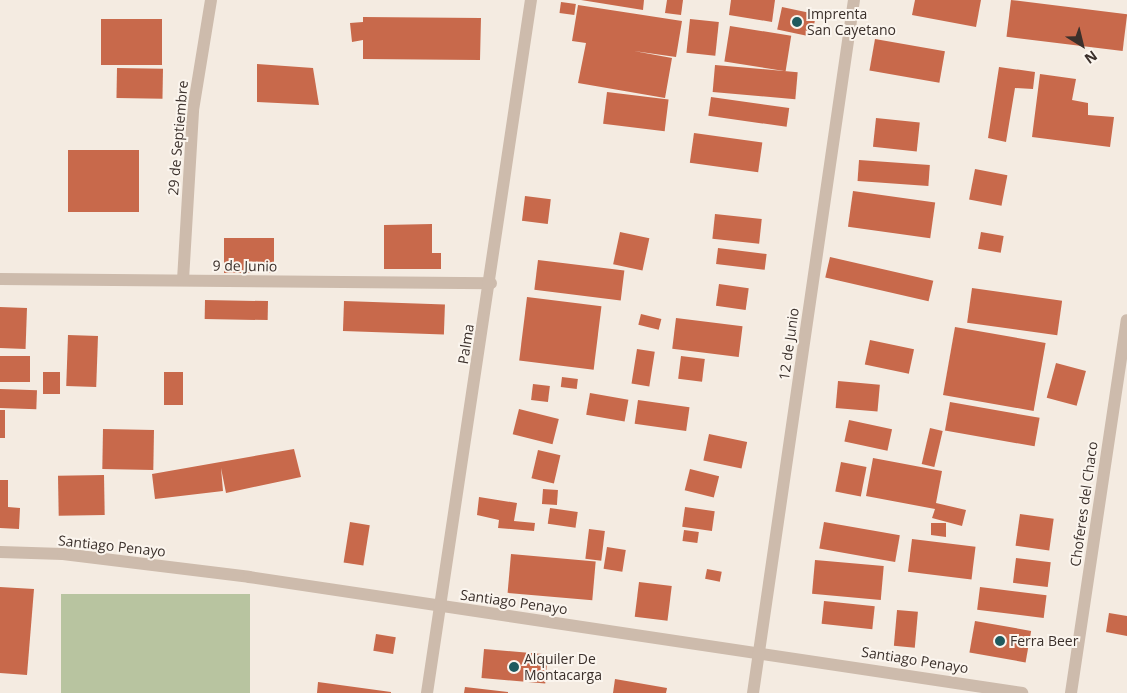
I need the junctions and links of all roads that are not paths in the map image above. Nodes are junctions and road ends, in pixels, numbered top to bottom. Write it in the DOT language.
graph roads {
  1 [pos="211,0"];
  2 [pos="532,0"];
  3 [pos="854,0"];
  4 [pos="0,280"];
  5 [pos="183,280"];
  6 [pos="491,283"];
  7 [pos="1127,320"];
  8 [pos="0,552"];
  9 [pos="439,608"];
  10 [pos="760,650"];
  11 [pos="426,693"];
  12 [pos="753,693"];
  13 [pos="1022,693"];
  14 [pos="1071,693"];
  1 -- 5 [label="street, 29 de Septiembre"];
  2 -- 6 [label="street, Palma"];
  3 -- 10 [label="street, 12 de Junio"];
  4 -- 5 [label="street, 9 de Junio"];
  5 -- 6 [label="street, 9 de Junio"];
  6 -- 9 [label="street, Palma"];
  7 -- 14 [label="street, Choferes del Chaco"];
  8 -- 9 [label="street, Santiago Penayo"];
  9 -- 10 [label="street, Santiago Penayo"];
  9 -- 11 [label="street, Palma"];
  10 -- 12 [label="street, 12 de Junio"];
  10 -- 13 [label="street, Santiago Penayo"];
}
